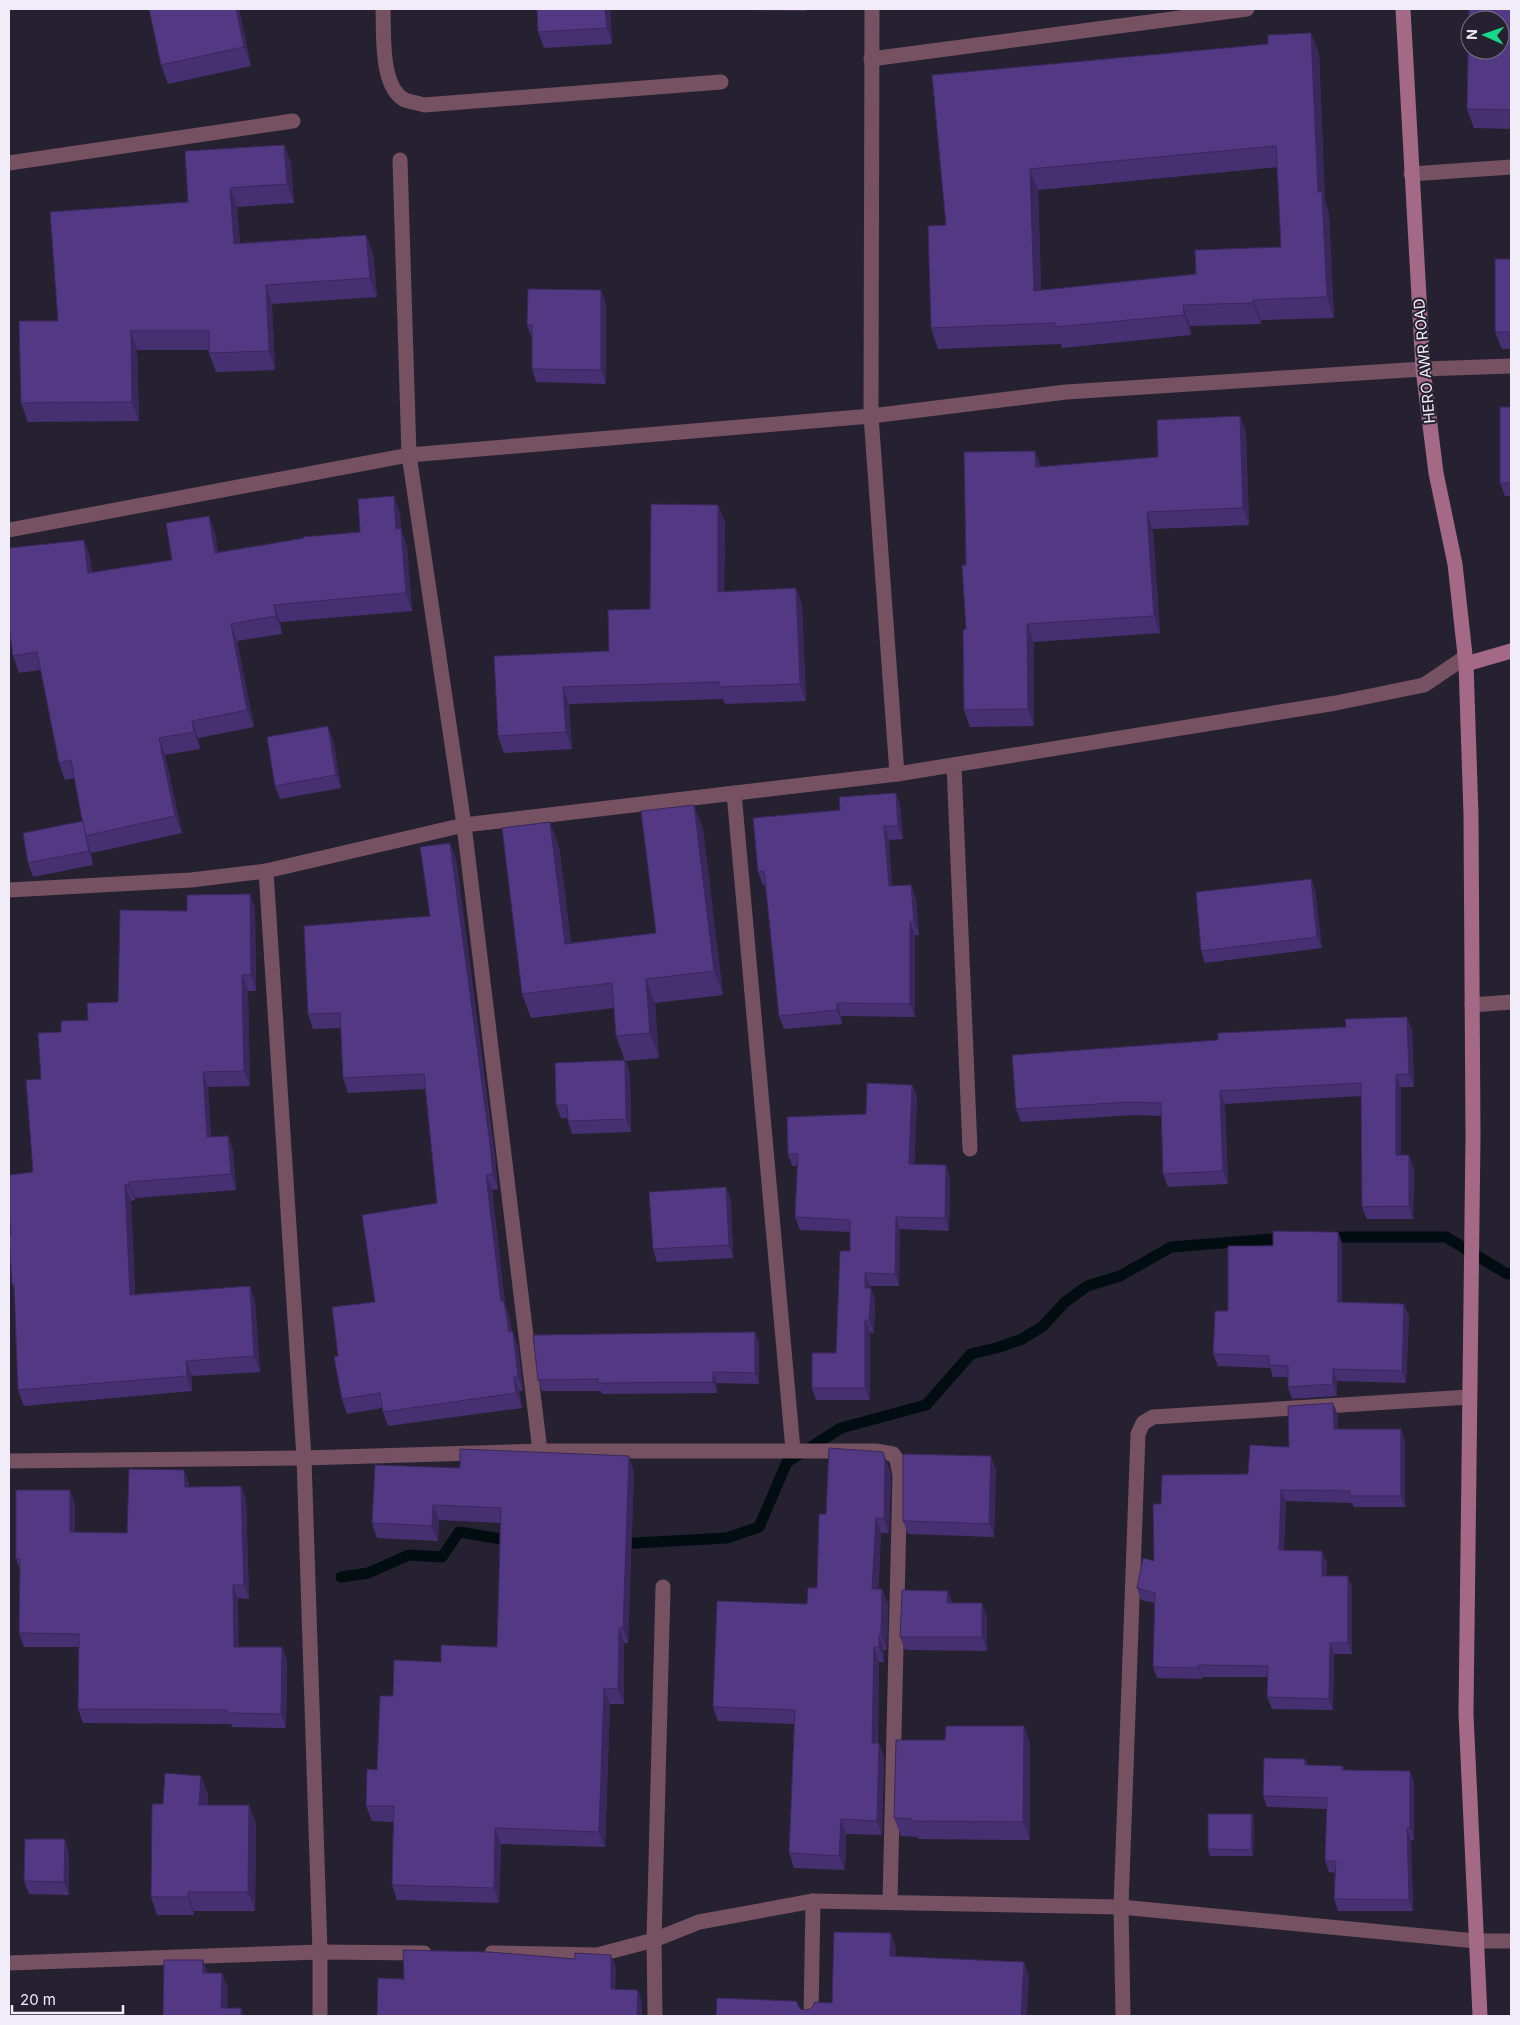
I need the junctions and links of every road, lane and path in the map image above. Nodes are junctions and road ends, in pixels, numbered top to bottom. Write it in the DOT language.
graph roads {
  1 [pos="383,9"];
  2 [pos="872,9"];
  3 [pos="1247,9"];
  4 [pos="1404,9"];
  5 [pos="871,59"];
  6 [pos="722,82"];
  7 [pos="293,121"];
  8 [pos="400,160"];
  9 [pos="9,163"];
  10 [pos="1511,167"];
  11 [pos="1411,174"];
  12 [pos="1511,366"];
  13 [pos="1422,369"];
  14 [pos="871,416"];
  15 [pos="409,455"];
  16 [pos="9,530"];
  17 [pos="1511,652"];
  18 [pos="1465,661"];
  19 [pos="954,766"];
  20 [pos="896,774"];
  21 [pos="734,793"];
  22 [pos="464,826"];
  23 [pos="266,871"];
  24 [pos="9,890"];
  25 [pos="1511,1002"];
  26 [pos="1472,1005"];
  27 [pos="970,1149"];
  28 [pos="1469,1397"];
  29 [pos="793,1450"];
  30 [pos="540,1451"];
  31 [pos="304,1458"];
  32 [pos="9,1462"];
  33 [pos="663,1587"];
  34 [pos="813,1901"];
  35 [pos="890,1902"];
  36 [pos="1121,1907"];
  37 [pos="654,1940"];
  38 [pos="1476,1941"];
  39 [pos="1511,1941"];
  40 [pos="320,1952"];
  41 [pos="439,1953"];
  42 [pos="479,1953"];
  43 [pos="9,1963"];
  44 [pos="320,2016"];
  45 [pos="655,2016"];
  46 [pos="812,2016"];
  47 [pos="1124,2016"];
  48 [pos="1480,2016"];
  1 -- 6 [label="street"];
  2 -- 5 [label="street"];
  3 -- 5 [label="street"];
  4 -- 11 [label="main road, HERO AWR ROAD"];
  5 -- 14 [label="street"];
  7 -- 9 [label="street"];
  8 -- 15 [label="street"];
  10 -- 11 [label="street"];
  11 -- 13 [label="main road, HERO AWR ROAD"];
  12 -- 13 [label="street"];
  13 -- 14 [label="street"];
  13 -- 18 [label="main road, HERO AWR ROAD"];
  14 -- 15 [label="street"];
  14 -- 20 [label="street"];
  15 -- 16 [label="street"];
  15 -- 22 [label="street"];
  17 -- 18 [label="main road"];
  18 -- 19 [label="street"];
  18 -- 26 [label="main road, HERO AWR ROAD"];
  19 -- 20 [label="street"];
  19 -- 27 [label="street"];
  20 -- 21 [label="street"];
  21 -- 22 [label="street"];
  21 -- 29 [label="street"];
  22 -- 23 [label="street"];
  22 -- 30 [label="street"];
  23 -- 24 [label="street"];
  23 -- 31 [label="street"];
  25 -- 26 [label="street"];
  26 -- 28 [label="main road, HERO AWR ROAD"];
  28 -- 36 [label="street"];
  28 -- 38 [label="main road, HERO AWR ROAD"];
  29 -- 30 [label="street"];
  29 -- 35 [label="street"];
  30 -- 31 [label="street"];
  31 -- 32 [label="street"];
  31 -- 40 [label="street"];
  33 -- 37 [label="street"];
  34 -- 35 [label="street"];
  34 -- 37 [label="street"];
  34 -- 46 [label="street"];
  35 -- 36 [label="street"];
  36 -- 38 [label="street"];
  36 -- 47 [label="street"];
  37 -- 42 [label="street"];
  37 -- 45 [label="street"];
  38 -- 39 [label="street"];
  38 -- 48 [label="main road, HERO AWR ROAD"];
  40 -- 41 [label="street"];
  40 -- 43 [label="street"];
  40 -- 44 [label="street"];
}
